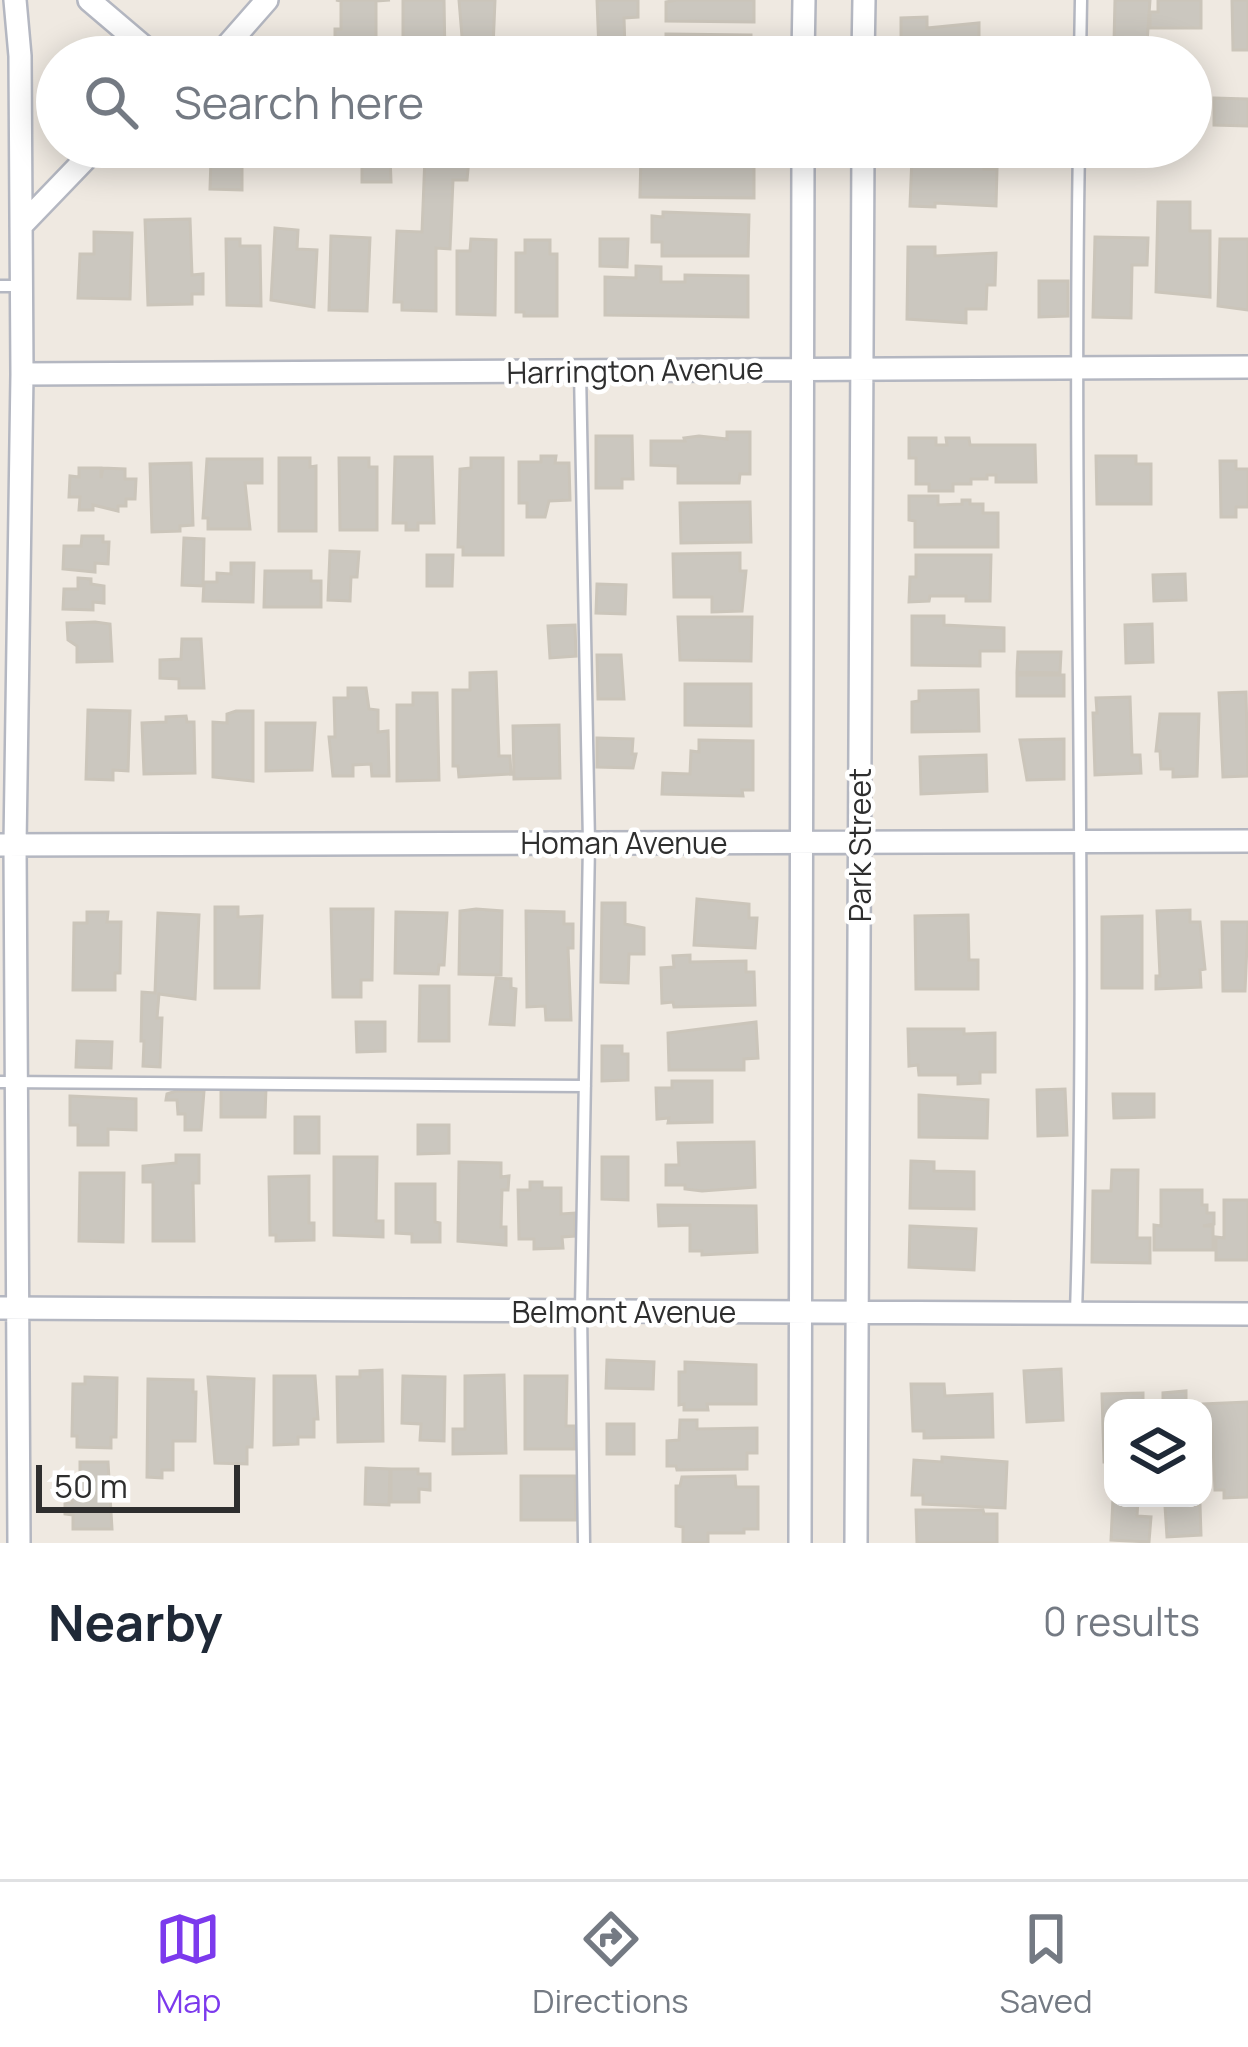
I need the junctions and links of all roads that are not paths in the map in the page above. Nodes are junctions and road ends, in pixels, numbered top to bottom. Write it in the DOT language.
graph roads {
  1 [pos="15,0"];
  2 [pos="89,0"];
  3 [pos="267,0"];
  4 [pos="803,0"];
  5 [pos="864,0"];
  6 [pos="1081,0"];
  7 [pos="131,36"];
  8 [pos="235,36"];
  9 [pos="803,36"];
  10 [pos="863,36"];
  11 [pos="1080,36"];
  12 [pos="78,168"];
  13 [pos="803,168"];
  14 [pos="863,168"];
  15 [pos="1079,168"];
  16 [pos="21,226"];
  17 [pos="10,286"];
  18 [pos="1248,367"];
  19 [pos="803,368"];
  20 [pos="862,368"];
  21 [pos="1075,368"];
  22 [pos="580,371"];
  23 [pos="22,374"];
  24 [pos="1078,841"];
  25 [pos="1248,841"];
  26 [pos="802,842"];
  27 [pos="860,842"];
  28 [pos="589,843"];
  29 [pos="8,845"];
  30 [pos="10,1083"];
  31 [pos="585,1086"];
  32 [pos="10,1308"];
  33 [pos="580,1310"];
  34 [pos="801,1312"];
  35 [pos="857,1312"];
  36 [pos="1076,1313"];
  37 [pos="1248,1314"];
  38 [pos="20,1543"];
  39 [pos="584,1543"];
  40 [pos="800,1543"];
  41 [pos="856,1543"];
  1 -- 16 [label="street"];
  2 -- 7 [label="street"];
  3 -- 8 [label="street"];
  4 -- 9 [label="street"];
  5 -- 10 [label="street"];
  6 -- 11 [label="lane"];
  12 -- 16 [label="street"];
  13 -- 19 [label="street, Park Street"];
  14 -- 20 [label="street, Park Street"];
  15 -- 21 [label="lane"];
  16 -- 17 [label="street"];
  17 -- 23 [label="street"];
  18 -- 21 [label="street, Harrington Avenue"];
  19 -- 20 [label="street, Harrington Avenue"];
  19 -- 22 [label="street, Harrington Avenue"];
  19 -- 26 [label="street, Park Street"];
  20 -- 21 [label="street, Harrington Avenue"];
  20 -- 27 [label="street, Park Street"];
  21 -- 24 [label="lane"];
  22 -- 23 [label="street, Harrington Avenue"];
  22 -- 28 [label="lane"];
  23 -- 29 [label="street"];
  24 -- 25 [label="street, Homan Avenue"];
  24 -- 27 [label="street, Homan Avenue"];
  24 -- 36 [label="lane"];
  26 -- 27 [label="street, Homan Avenue"];
  26 -- 28 [label="street, Homan Avenue"];
  26 -- 34 [label="street, Park Street"];
  27 -- 35 [label="street, Park Street"];
  28 -- 29 [label="street, Homan Avenue"];
  28 -- 31 [label="lane"];
  29 -- 30 [label="street"];
  30 -- 31 [label="lane"];
  30 -- 32 [label="street"];
  31 -- 33 [label="lane"];
  32 -- 33 [label="street, Belmont Avenue"];
  32 -- 38 [label="street"];
  33 -- 34 [label="street, Belmont Avenue"];
  33 -- 39 [label="lane"];
  34 -- 35 [label="street, Belmont Avenue"];
  34 -- 40 [label="street, Park Street"];
  35 -- 36 [label="street, Belmont Avenue"];
  35 -- 41 [label="street, Park Street"];
  36 -- 37 [label="street, Belmont Avenue"];
}
